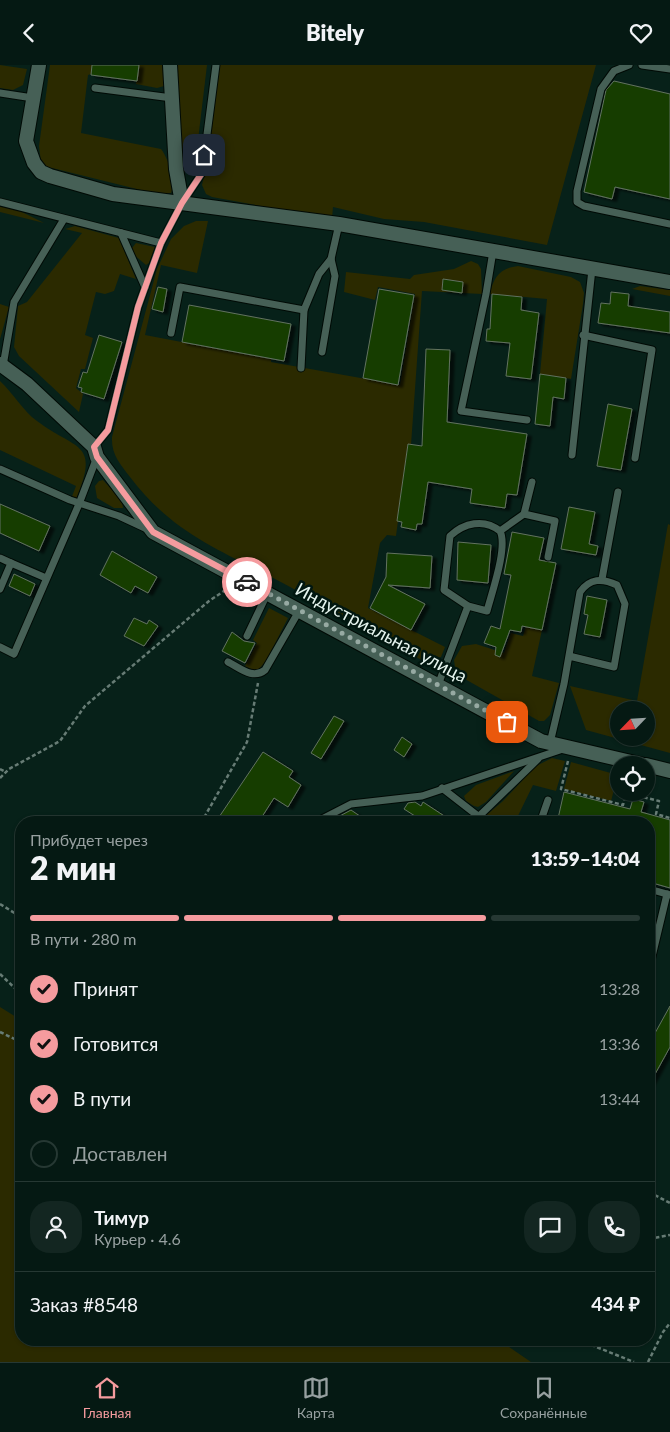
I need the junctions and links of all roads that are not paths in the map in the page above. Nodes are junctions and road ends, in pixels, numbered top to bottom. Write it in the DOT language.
graph roads {
  1 [pos="39,65"];
  2 [pos="170,65"];
  3 [pos="216,65"];
  4 [pos="629,65"];
  5 [pos="642,65"];
  6 [pos="670,69"];
  7 [pos="95,87"];
  8 [pos="0,93"];
  9 [pos="33,98"];
  10 [pos="172,98"];
  11 [pos="0,202"];
  12 [pos="182,203"];
  13 [pos="64,219"];
  14 [pos="340,223"];
  15 [pos="670,224"];
  16 [pos="121,233"];
  17 [pos="161,243"];
  18 [pos="493,251"];
  19 [pos="332,259"];
  20 [pos="592,269"];
  21 [pos="670,282"];
  22 [pos="145,287"];
  23 [pos="304,309"];
  24 [pos="171,333"];
  25 [pos="583,335"];
  26 [pos="322,352"];
  27 [pos="1,365"];
  28 [pos="301,368"];
  29 [pos="527,420"];
  30 [pos="95,452"];
  31 [pos="572,455"];
  32 [pos="635,458"];
  33 [pos="0,469"];
  34 [pos="532,482"];
  35 [pos="618,492"];
  36 [pos="80,504"];
  37 [pos="524,514"];
  38 [pos="500,531"];
  39 [pos="153,532"];
  40 [pos="548,557"];
  41 [pos="0,558"];
  42 [pos="11,563"];
  43 [pos="46,578"];
  44 [pos="602,579"];
  45 [pos="0,589"];
  46 [pos="267,593"];
  47 [pos="468,606"];
  48 [pos="299,611"];
  49 [pos="246,636"];
  50 [pos="0,647"];
  51 [pos="570,656"];
  52 [pos="228,662"];
  53 [pos="438,685"];
  54 [pos="550,743"];
  55 [pos="570,748"];
  56 [pos="540,757"];
  57 [pos="610,757"];
  58 [pos="655,767"];
  59 [pos="670,771"];
  60 [pos="442,788"];
  61 [pos="548,800"];
  62 [pos="324,816"];
  63 [pos="478,816"];
  64 [pos="542,816"];
  65 [pos="655,891"];
  66 [pos="669,895"];
  67 [pos="655,947"];
  1 -- 9 [label="street"];
  2 -- 10 [label="street"];
  3 -- 12 [label="lane"];
  4 -- 15 [label="lane"];
  5 -- 6 [label="lane"];
  7 -- 10 [label="lane"];
  8 -- 9 [label="lane"];
  9 -- 12 [label="street"];
  10 -- 12 [label="street"];
  11 -- 13 [label="lane"];
  12 -- 14 [label="street"];
  12 -- 17 [label="lane"];
  13 -- 16 [label="lane"];
  13 -- 27 [label="lane"];
  14 -- 18 [label="street"];
  14 -- 19 [label="lane"];
  16 -- 17 [label="lane"];
  16 -- 22 [label="lane"];
  17 -- 22 [label="lane"];
  18 -- 20 [label="street"];
  18 -- 29 [label="lane"];
  19 -- 23 [label="lane"];
  19 -- 26 [label="lane"];
  20 -- 21 [label="street"];
  20 -- 25 [label="lane"];
  22 -- 30 [label="lane"];
  23 -- 24 [label="lane"];
  23 -- 28 [label="lane"];
  25 -- 31 [label="lane"];
  25 -- 32 [label="lane"];
  27 -- 30 [label="street, Индустриальная улица"];
  30 -- 36 [label="lane"];
  30 -- 39 [label="street, Индустриальная улица"];
  33 -- 36 [label="lane"];
  34 -- 37 [label="lane"];
  35 -- 44 [label="lane"];
  36 -- 39 [label="lane"];
  36 -- 43 [label="lane"];
  37 -- 38 [label="lane"];
  37 -- 40 [label="lane"];
  38 -- 47 [label="lane"];
  38 -- 47 [label="lane"];
  39 -- 46 [label="street, Индустриальная улица"];
  41 -- 42 [label="lane"];
  42 -- 43 [label="lane"];
  42 -- 45 [label="lane"];
  43 -- 50 [label="lane"];
  44 -- 51 [label="lane"];
  44 -- 51 [label="lane"];
  46 -- 48 [label="street, Индустриальная улица"];
  46 -- 49 [label="lane"];
  47 -- 53 [label="lane"];
  48 -- 52 [label="lane"];
  48 -- 53 [label="street, Индустриальная улица"];
  51 -- 54 [label="lane"];
  53 -- 54 [label="street, Индустриальная улица"];
  54 -- 55 [label="street, Индустриальная улица"];
  55 -- 56 [label="lane"];
  55 -- 57 [label="street, Индустриальная улица"];
  56 -- 60 [label="lane"];
  56 -- 63 [label="lane"];
  58 -- 59 [label="street, Индустриальная улица"];
  60 -- 62 [label="lane"];
  60 -- 63 [label="lane"];
  61 -- 64 [label="lane"];
  65 -- 66 [label="lane"];
  66 -- 67 [label="lane"];
}
